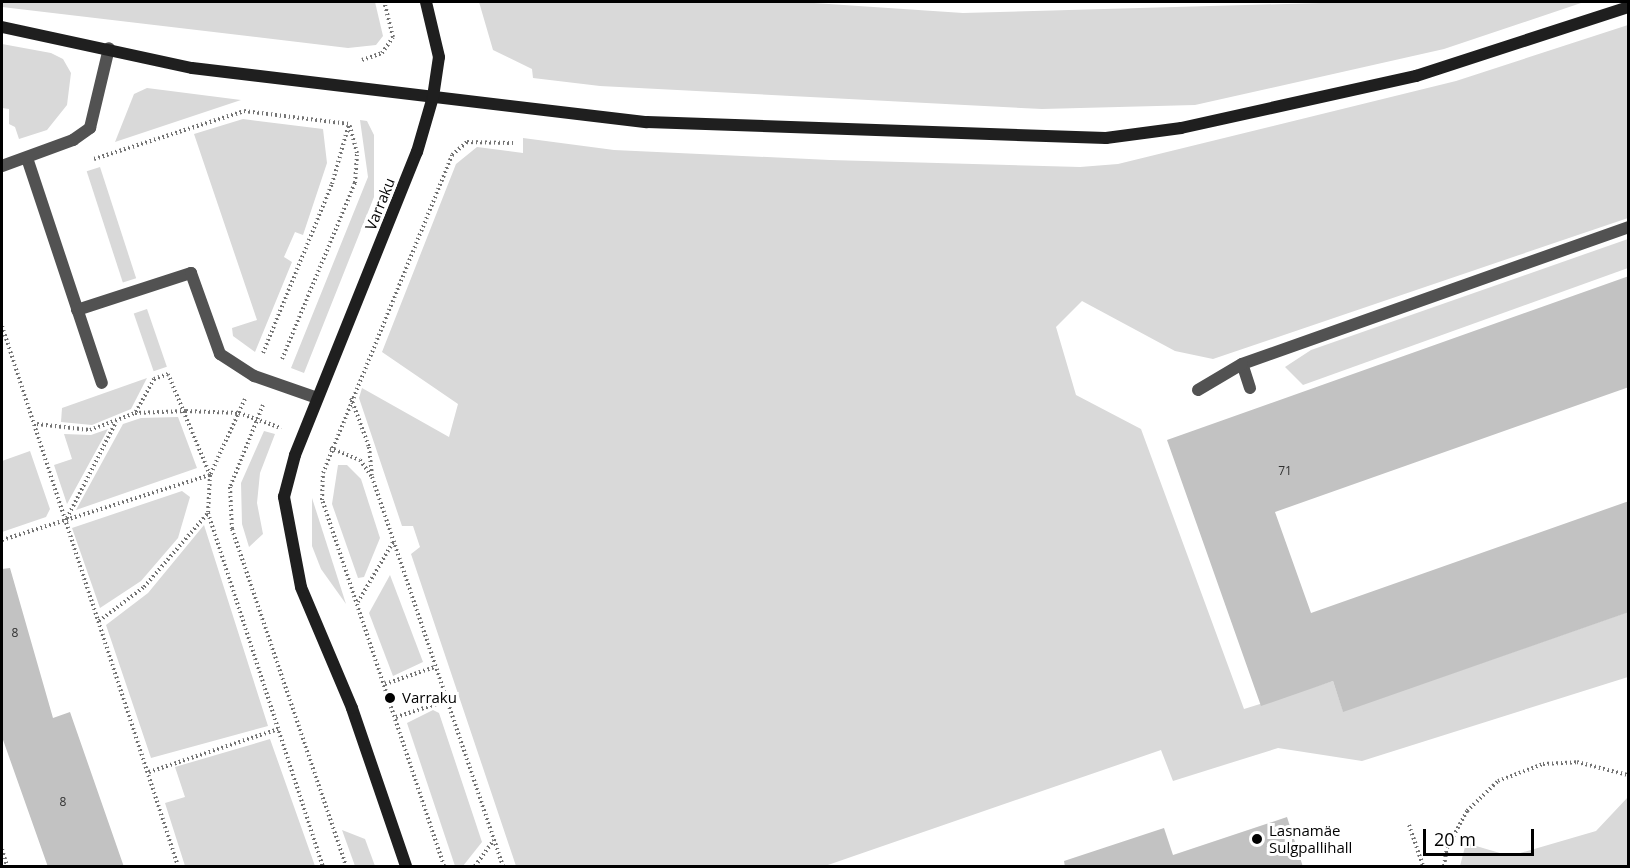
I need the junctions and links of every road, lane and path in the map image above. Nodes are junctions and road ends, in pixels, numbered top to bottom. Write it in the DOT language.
graph roads {
  1 [pos="384,2"];
  2 [pos="426,2"];
  3 [pos="1629,7"];
  4 [pos="2,27"];
  5 [pos="109,48"];
  6 [pos="362,60"];
  7 [pos="433,98"];
  8 [pos="349,124"];
  9 [pos="513,143"];
  10 [pos="27,158"];
  11 [pos="88,160"];
  12 [pos="2,166"];
  13 [pos="1629,227"];
  14 [pos="77,310"];
  15 [pos="2,326"];
  16 [pos="1242,364"];
  17 [pos="102,383"];
  18 [pos="1250,388"];
  19 [pos="1198,390"];
  20 [pos="317,398"];
  21 [pos="351,398"];
  22 [pos="182,412"];
  23 [pos="135,413"];
  24 [pos="116,422"];
  25 [pos="37,424"];
  26 [pos="302,436"];
  27 [pos="330,448"];
  28 [pos="372,477"];
  29 [pos="208,513"];
  30 [pos="67,519"];
  31 [pos="2,540"];
  32 [pos="393,542"];
  33 [pos="357,603"];
  34 [pos="99,621"];
  35 [pos="435,667"];
  36 [pos="385,684"];
  37 [pos="446,701"];
  38 [pos="396,717"];
  39 [pos="278,729"];
  40 [pos="149,772"];
  41 [pos="1629,775"];
  42 [pos="1409,825"];
  43 [pos="494,840"];
  44 [pos="2,849"];
  45 [pos="7,867"];
  46 [pos="178,867"];
  47 [pos="406,867"];
  48 [pos="444,867"];
  49 [pos="475,867"];
  50 [pos="503,867"];
  51 [pos="1423,867"];
  52 [pos="1444,867"];
  1 -- 6 [label="path"];
  2 -- 7 [label="street, Varraku"];
  3 -- 7 [label="street"];
  4 -- 5 [label="street"];
  5 -- 7 [label="street"];
  5 -- 10 [label="street"];
  7 -- 20 [label="street, Varraku"];
  8 -- 11 [label="path"];
  9 -- 21 [label="path"];
  10 -- 12 [label="street"];
  10 -- 14 [label="street"];
  13 -- 16 [label="street"];
  14 -- 17 [label="street"];
  14 -- 20 [label="street"];
  15 -- 25 [label="path"];
  16 -- 18 [label="street"];
  16 -- 19 [label="street"];
  20 -- 26 [label="street, Varraku"];
  21 -- 27 [label="path"];
  21 -- 28 [label="path"];
  22 -- 23 [label="path"];
  22 -- 23 [label="path"];
  22 -- 26 [label="path"];
  22 -- 30 [label="path"];
  23 -- 24 [label="path"];
  24 -- 25 [label="path"];
  24 -- 30 [label="path"];
  25 -- 30 [label="path"];
  26 -- 27 [label="path"];
  26 -- 47 [label="street, Varraku"];
  27 -- 28 [label="path"];
  27 -- 33 [label="path"];
  28 -- 32 [label="path"];
  29 -- 34 [label="path"];
  30 -- 31 [label="path"];
  30 -- 34 [label="path"];
  32 -- 33 [label="path"];
  32 -- 35 [label="path"];
  33 -- 36 [label="path"];
  34 -- 40 [label="path"];
  35 -- 36 [label="path"];
  35 -- 37 [label="path"];
  36 -- 38 [label="path"];
  37 -- 38 [label="path"];
  37 -- 43 [label="path"];
  38 -- 48 [label="path"];
  39 -- 40 [label="path"];
  40 -- 46 [label="path"];
  41 -- 52 [label="path"];
  42 -- 51 [label="path"];
  43 -- 49 [label="path"];
  43 -- 50 [label="path"];
  44 -- 45 [label="path"];
}
